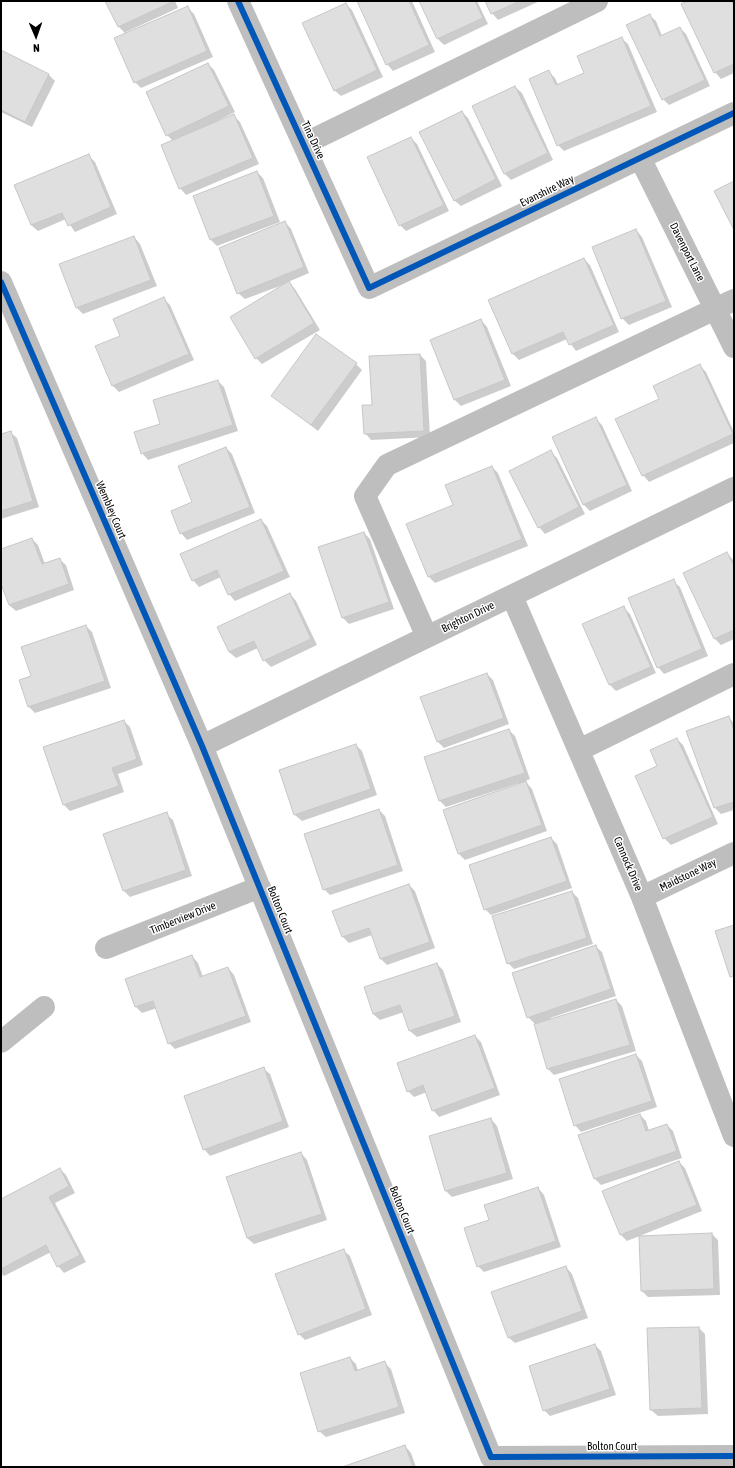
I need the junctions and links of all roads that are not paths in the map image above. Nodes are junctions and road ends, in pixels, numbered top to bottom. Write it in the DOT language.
graph roads {
  1 [pos="597,1"];
  2 [pos="240,2"];
  3 [pos="734,113"];
  4 [pos="304,144"];
  5 [pos="640,158"];
  6 [pos="1,282"];
  7 [pos="369,288"];
  8 [pos="725,305"];
  9 [pos="734,347"];
  10 [pos="734,488"];
  11 [pos="512,596"];
  12 [pos="427,637"];
  13 [pos="734,674"];
  14 [pos="202,746"];
  15 [pos="578,750"];
  16 [pos="734,853"];
  17 [pos="260,887"];
  18 [pos="642,897"];
  19 [pos="106,948"];
  20 [pos="44,1007"];
  21 [pos="1,1042"];
  22 [pos="734,1136"];
  23 [pos="734,1456"];
  1 -- 4 [label="street"];
  2 -- 4 [label="street, Tina Drive"];
  3 -- 5 [label="street, Evanshire Way"];
  4 -- 7 [label="street, Tina Drive"];
  5 -- 7 [label="street, Evanshire Way"];
  5 -- 8 [label="street, Davenport Lane"];
  6 -- 14 [label="street, Wembley Court"];
  8 -- 9 [label="street, Davenport Lane"];
  8 -- 12 [label="street"];
  10 -- 11 [label="street, Brighton Drive"];
  11 -- 12 [label="street, Brighton Drive"];
  11 -- 15 [label="street, Cannock Drive"];
  12 -- 14 [label="street, Brighton Drive"];
  13 -- 15 [label="street"];
  14 -- 17 [label="street, Bolton Court"];
  15 -- 18 [label="street, Cannock Drive"];
  16 -- 18 [label="street, Maidstone Way"];
  17 -- 19 [label="street, Timberview Drive"];
  17 -- 23 [label="street, Bolton Court"];
  18 -- 22 [label="street, Cannock Drive"];
  20 -- 21 [label="street"];
}
